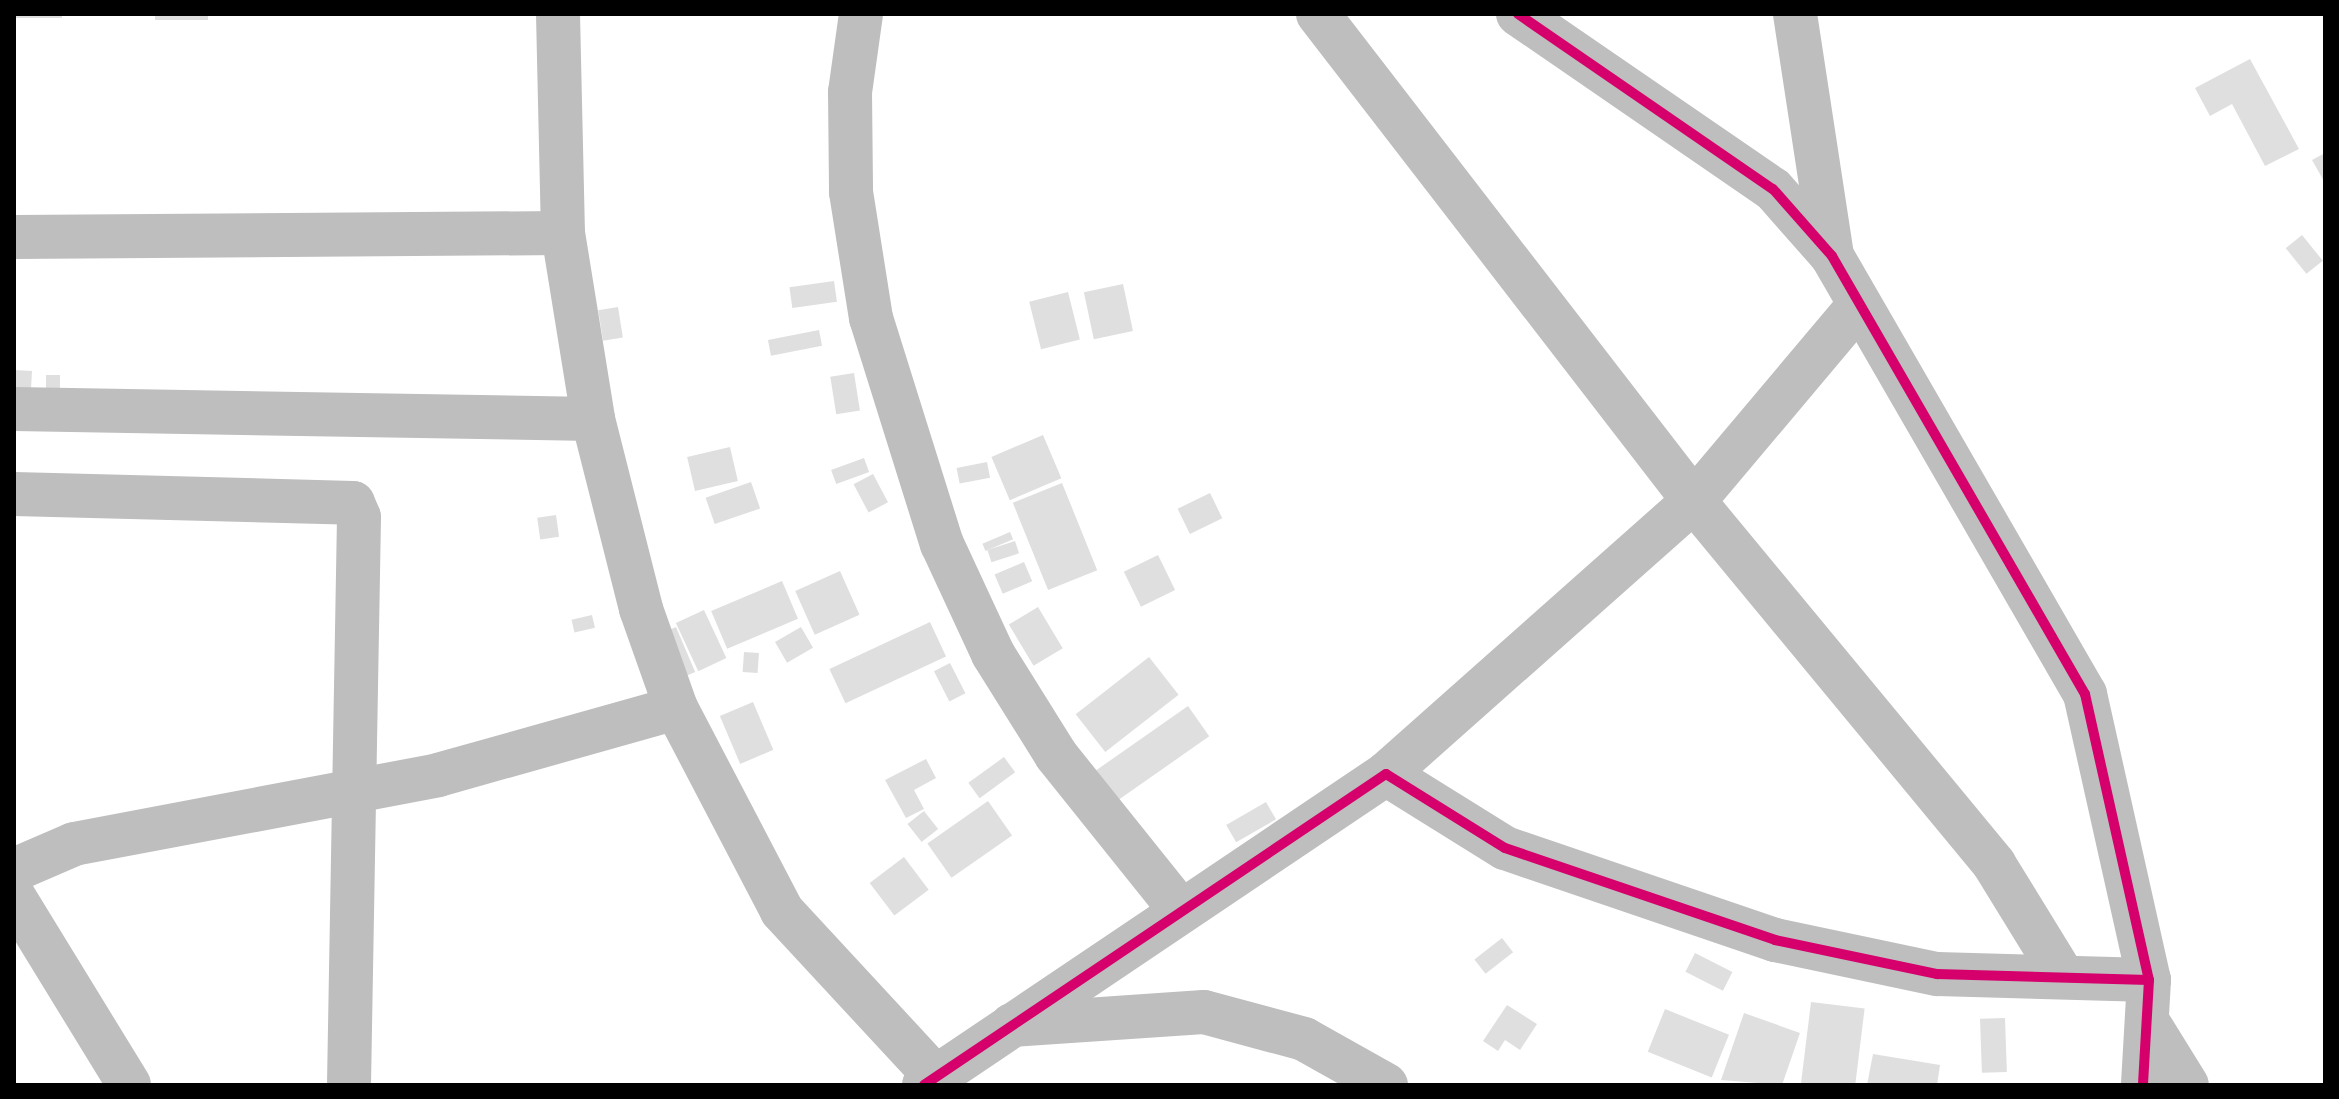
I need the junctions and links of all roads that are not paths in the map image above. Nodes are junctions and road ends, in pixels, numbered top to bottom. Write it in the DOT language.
graph roads {
  1 [pos="558,14"];
  2 [pos="861,14"];
  3 [pos="1318,14"];
  4 [pos="1518,14"];
  5 [pos="1795,14"];
  6 [pos="563,233"];
  7 [pos="14,237"];
  8 [pos="1832,256"];
  9 [pos="1859,305"];
  10 [pos="14,409"];
  11 [pos="593,419"];
  12 [pos="14,494"];
  13 [pos="1694,501"];
  14 [pos="676,708"];
  15 [pos="1386,774"];
  16 [pos="355,787"];
  17 [pos="14,870"];
  18 [pos="14,897"];
  19 [pos="1181,911"];
  20 [pos="2063,976"];
  21 [pos="2149,980"];
  22 [pos="1012,1025"];
  23 [pos="2151,1027"];
  24 [pos="930,1081"];
  25 [pos="129,1085"];
  26 [pos="349,1085"];
  27 [pos="1386,1085"];
  28 [pos="2143,1085"];
  29 [pos="2187,1085"];
  1 -- 6 [label="street"];
  2 -- 19 [label="street"];
  3 -- 13 [label="street"];
  4 -- 8 [label="street"];
  5 -- 8 [label="street"];
  6 -- 7 [label="street"];
  6 -- 11 [label="street"];
  8 -- 9 [label="street"];
  9 -- 13 [label="street"];
  9 -- 21 [label="street"];
  10 -- 11 [label="street"];
  11 -- 14 [label="street"];
  12 -- 16 [label="street"];
  13 -- 15 [label="street"];
  13 -- 20 [label="street"];
  14 -- 16 [label="street"];
  14 -- 24 [label="street"];
  15 -- 19 [label="street"];
  15 -- 20 [label="street"];
  16 -- 17 [label="street"];
  16 -- 26 [label="street"];
  18 -- 25 [label="street"];
  19 -- 22 [label="street"];
  20 -- 21 [label="street"];
  21 -- 23 [label="street"];
  22 -- 24 [label="street"];
  22 -- 27 [label="street"];
  23 -- 28 [label="street"];
  23 -- 29 [label="street"];
}
